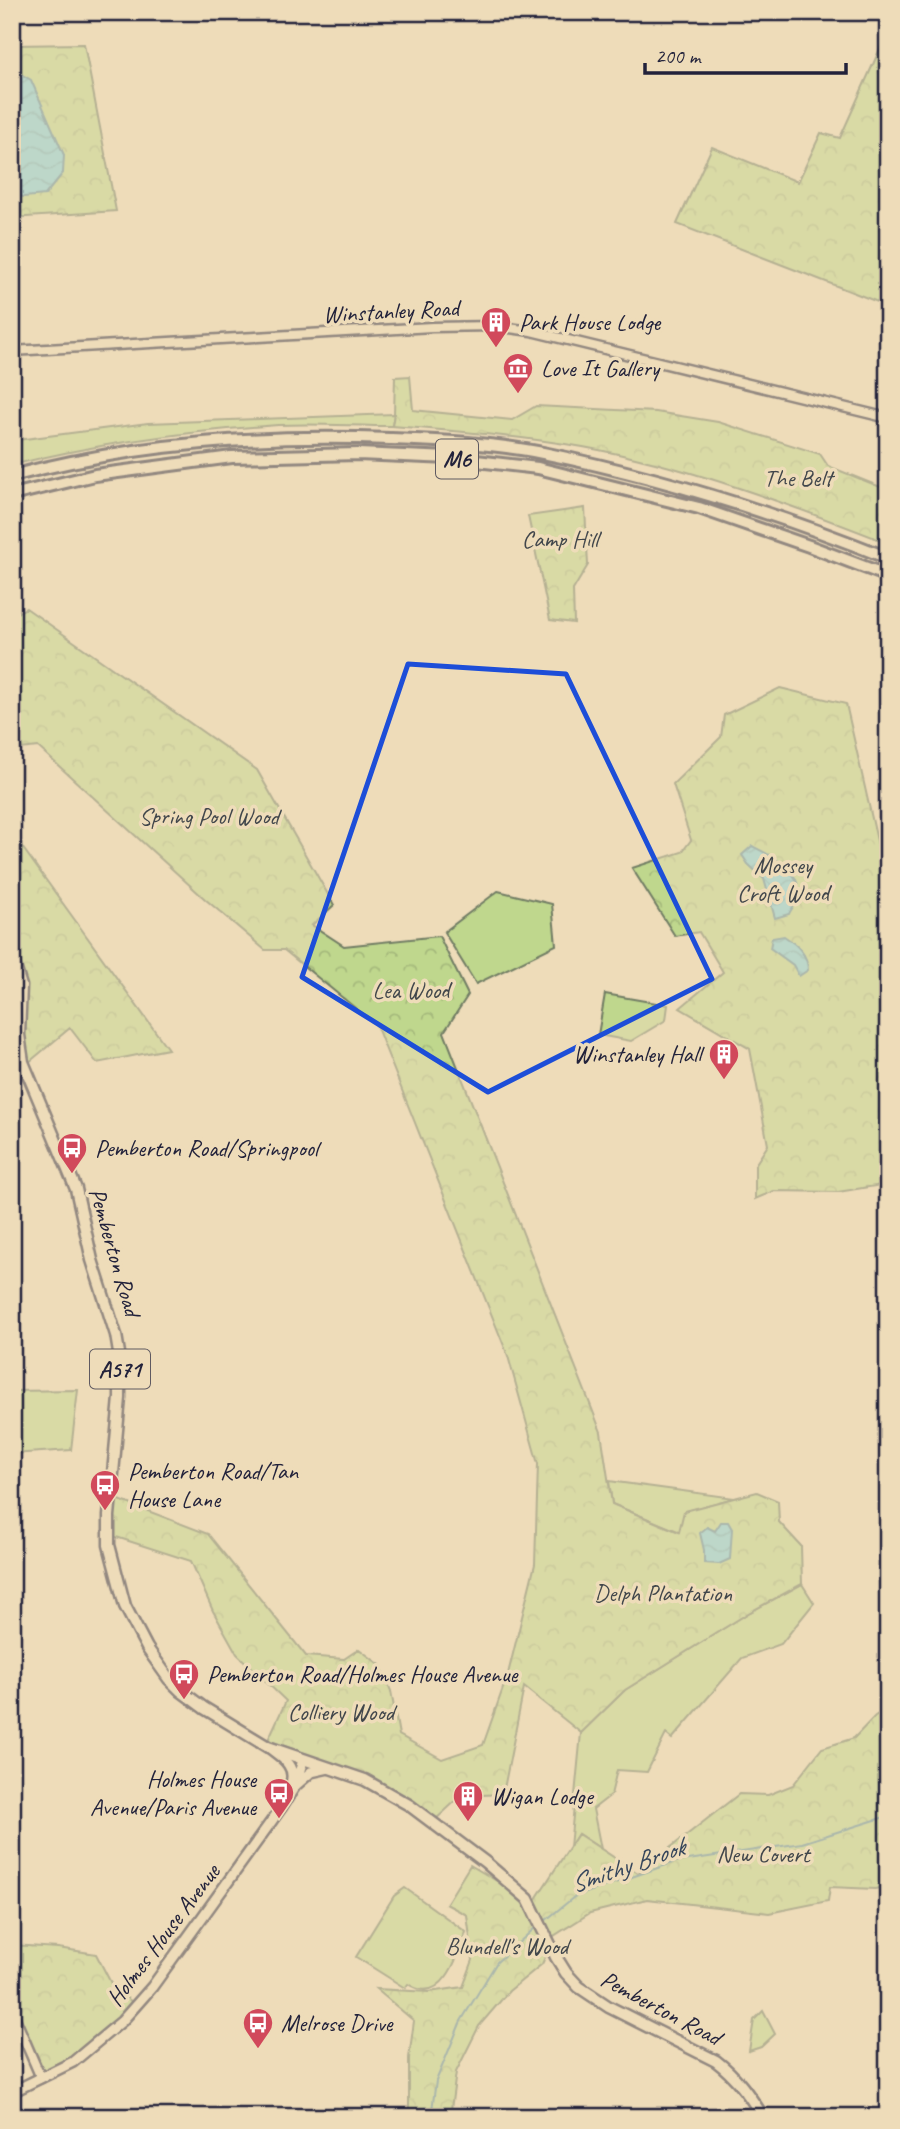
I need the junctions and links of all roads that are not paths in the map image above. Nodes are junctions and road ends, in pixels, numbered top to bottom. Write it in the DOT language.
graph roads {
  1 [pos="12,351"];
  2 [pos="888,418"];
  3 [pos="12,476"];
  4 [pos="12,495"];
  5 [pos="888,558"];
  6 [pos="888,576"];
  7 [pos="12,957"];
  8 [pos="268,1747"];
  9 [pos="303,1760"];
  10 [pos="330,1768"];
  11 [pos="295,1786"];
  12 [pos="281,1808"];
  13 [pos="12,2011"];
  14 [pos="41,2078"];
  15 [pos="12,2092"];
  16 [pos="763,2117"];
  1 -- 2 [label="street, Winstanley Road"];
  3 -- 5 [label="highway, M6"];
  4 -- 6 [label="highway, M6"];
  7 -- 8 [label="main road, Pemberton Road / A571"];
  8 -- 9 [label="main road, Pemberton Road / A571"];
  8 -- 12 [label="main road"];
  9 -- 10 [label="main road, Pemberton Road / A571"];
  9 -- 11 [label="main road, Holmes House Avenue"];
  10 -- 11 [label="main road"];
  10 -- 16 [label="main road, Pemberton Road / A571"];
  11 -- 12 [label="main road, Holmes House Avenue"];
  12 -- 14 [label="main road, Holmes House Avenue"];
  13 -- 14 [label="street"];
  14 -- 15 [label="main road, Holmes House Avenue"];
}
